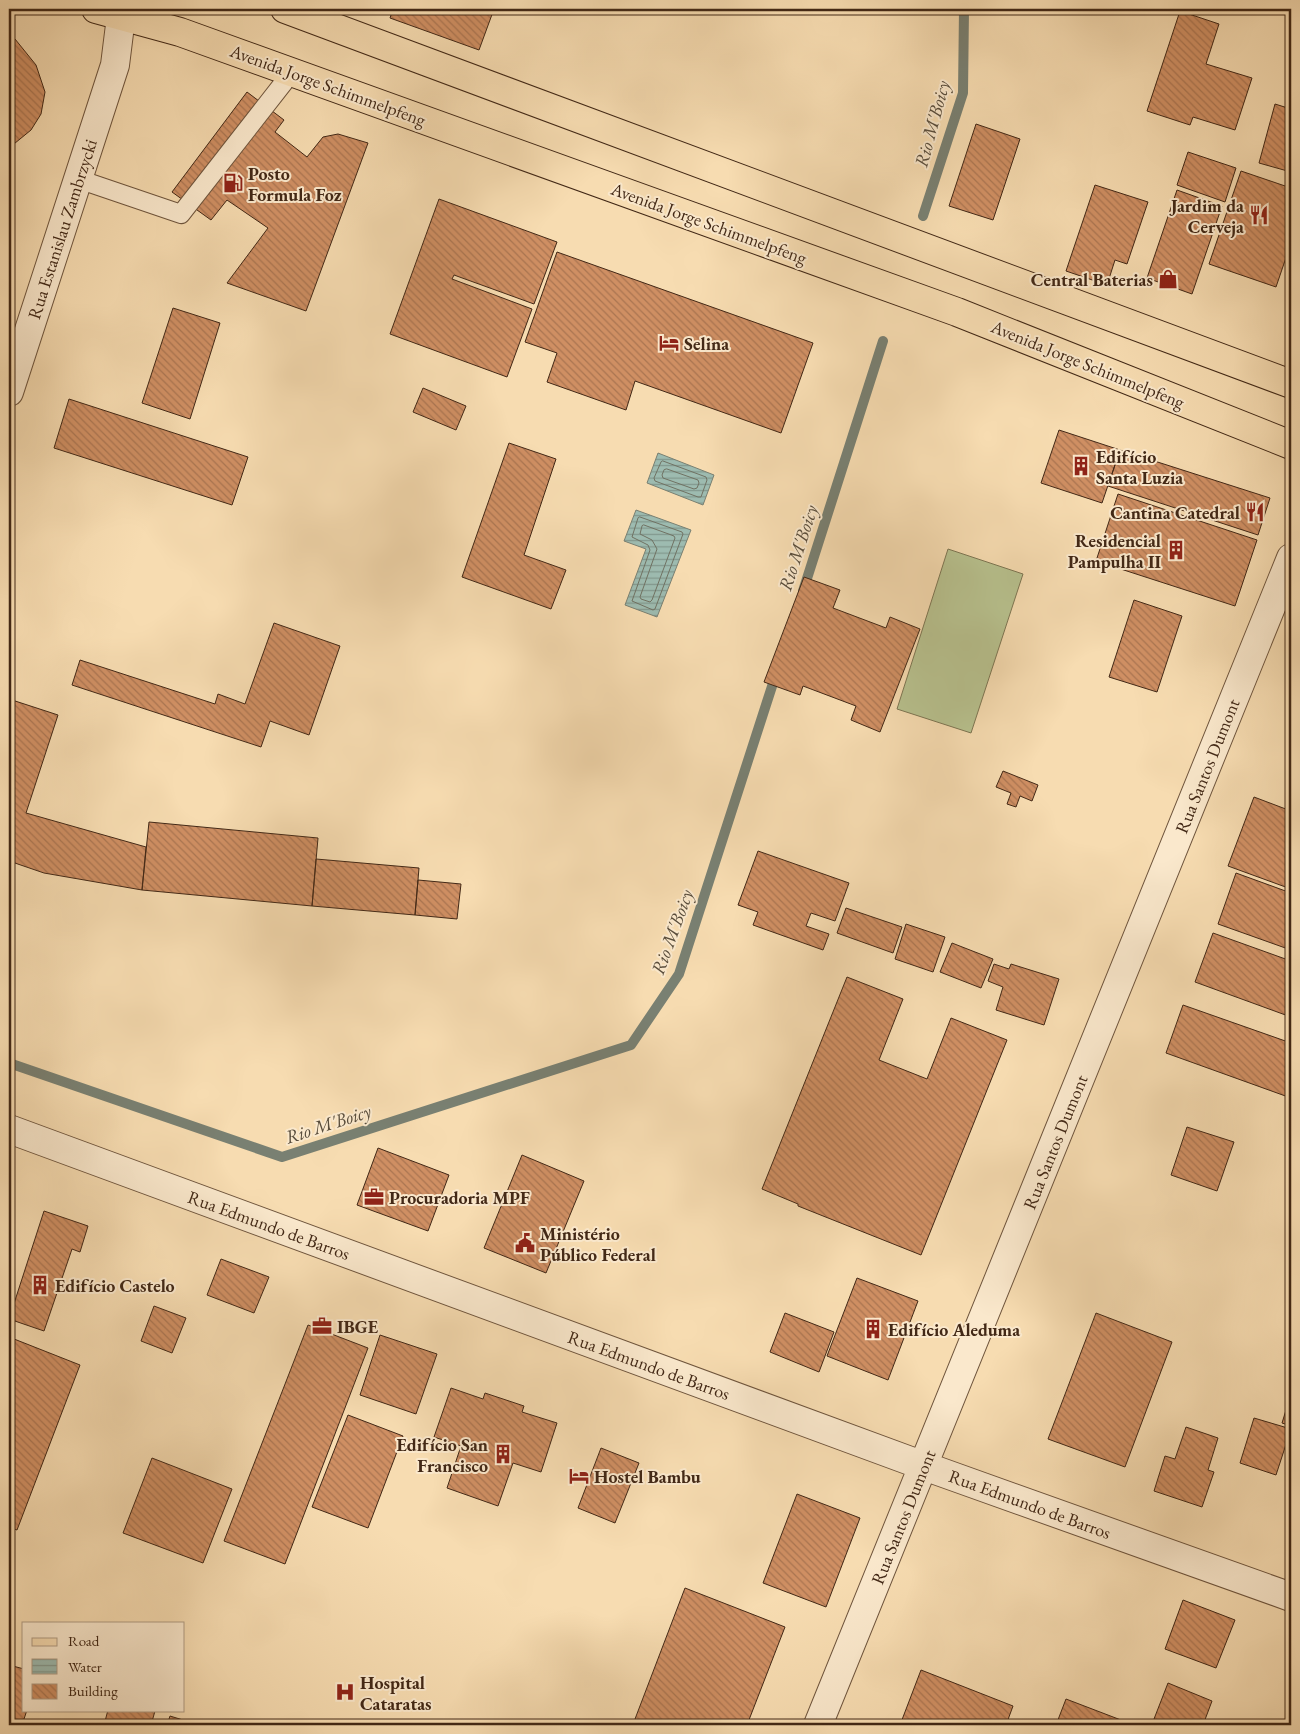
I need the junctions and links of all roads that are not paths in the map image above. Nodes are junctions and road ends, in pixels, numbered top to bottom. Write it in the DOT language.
graph roads {
  1 [pos="285,9"];
  2 [pos="113,11"];
  3 [pos="316,16"];
  4 [pos="155,17"];
  5 [pos="115,65"];
  6 [pos="292,72"];
  7 [pos="78,179"];
  8 [pos="1291,384"];
  9 [pos="9,392"];
  10 [pos="1291,445"];
  11 [pos="1291,558"];
  12 [pos="11,1138"];
  13 [pos="924,1466"];
  14 [pos="1291,1597"];
  15 [pos="818,1725"];
  1 -- 3 [label="main road"];
  2 -- 4 [label="main road, Avenida Jorge Schimmelpfeng"];
  2 -- 5 [label="street, Rua Estanislau Zambrzycki"];
  3 -- 8 [label="main road"];
  4 -- 5 [label="street, Rua Estanislau Zambrzycki"];
  4 -- 6 [label="main road, Avenida Jorge Schimmelpfeng"];
  5 -- 7 [label="street, Rua Estanislau Zambrzycki"];
  6 -- 7 [label="lane"];
  6 -- 10 [label="main road, Avenida Jorge Schimmelpfeng"];
  7 -- 9 [label="street, Rua Estanislau Zambrzycki"];
  11 -- 13 [label="street, Rua Santos Dumont"];
  12 -- 13 [label="street, Rua Edmundo de Barros"];
  13 -- 14 [label="street, Rua Edmundo de Barros"];
  13 -- 15 [label="street, Rua Santos Dumont"];
}
